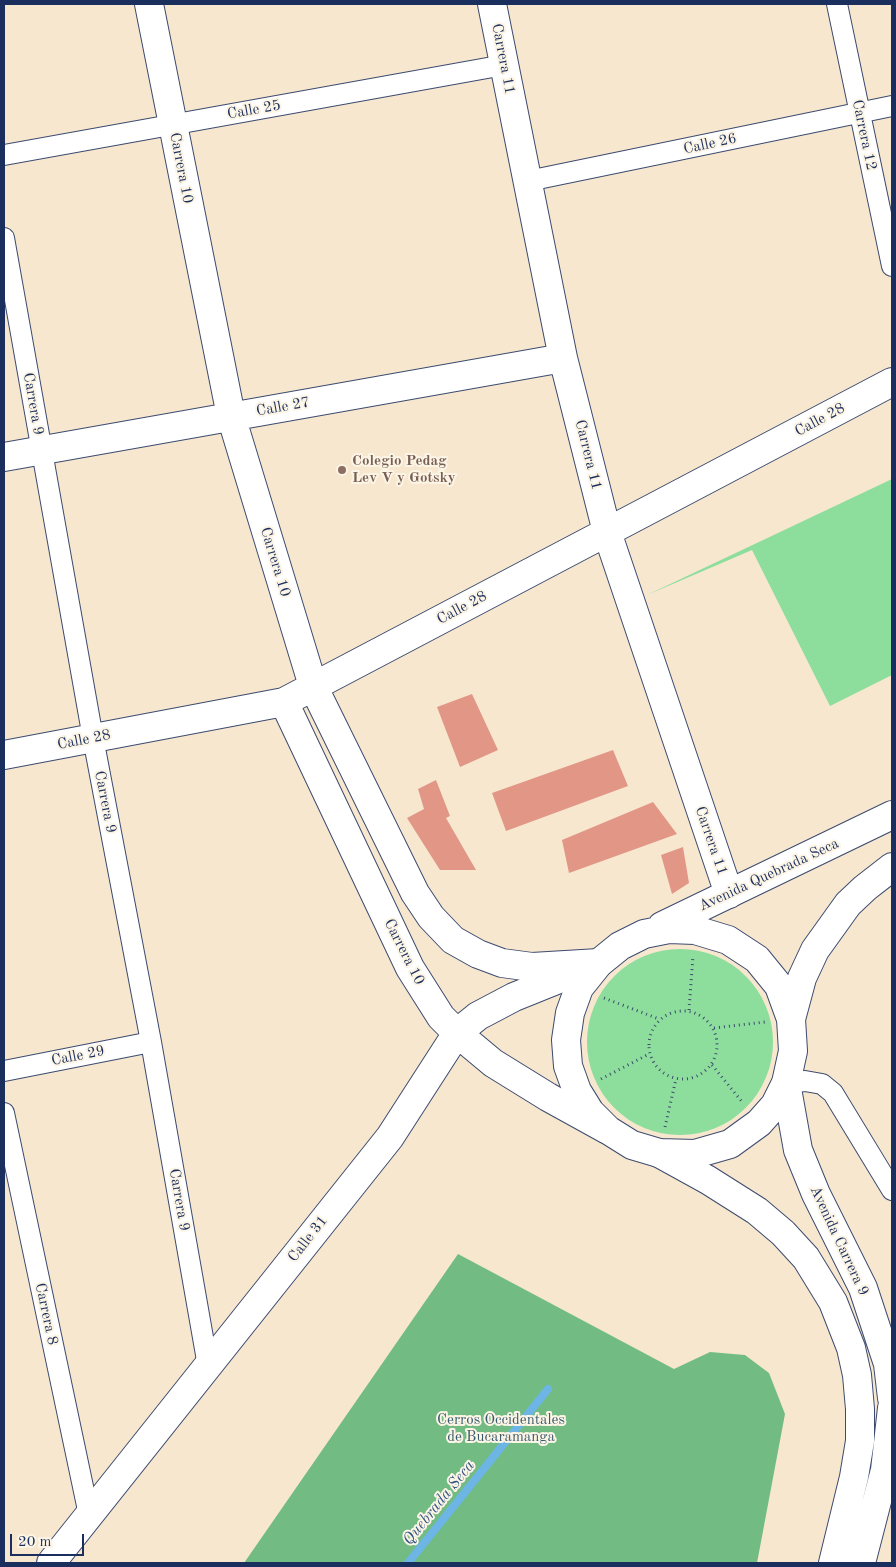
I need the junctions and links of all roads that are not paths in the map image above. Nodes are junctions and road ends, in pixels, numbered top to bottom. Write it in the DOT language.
graph roads {
  1 [pos="149,4"];
  2 [pos="492,4"];
  3 [pos="837,4"];
  4 [pos="504,65"];
  5 [pos="892,106"];
  6 [pos="859,113"];
  7 [pos="173,124"];
  8 [pos="4,155"];
  9 [pos="528,182"];
  10 [pos="4,238"];
  11 [pos="892,266"];
  12 [pos="563,358"];
  13 [pos="892,382"];
  14 [pos="231,416"];
  15 [pos="41,450"];
  16 [pos="4,457"];
  17 [pos="607,532"];
  18 [pos="313,686"];
  19 [pos="284,702"];
  20 [pos="93,738"];
  21 [pos="4,755"];
  22 [pos="892,815"];
  23 [pos="892,867"];
  24 [pos="729,894"];
  25 [pos="644,934"];
  26 [pos="599,962"];
  27 [pos="791,1019"];
  28 [pos="457,1033"];
  29 [pos="152,1042"];
  30 [pos="4,1071"];
  31 [pos="786,1083"];
  32 [pos="4,1113"];
  33 [pos="608,1130"];
  34 [pos="659,1153"];
  35 [pos="892,1190"];
  36 [pos="208,1366"];
  37 [pos="892,1398"];
  38 [pos="892,1408"];
  39 [pos="89,1516"];
  40 [pos="867,1558"];
  41 [pos="51,1563"];
  42 [pos="833,1563"];
  1 -- 7 [label="street, Carrera 10"];
  2 -- 4 [label="street, Carrera 11"];
  3 -- 6 [label="street, Carrera 12"];
  4 -- 7 [label="street, Calle 25"];
  4 -- 9 [label="street, Carrera 11"];
  5 -- 6 [label="street, Calle 26"];
  6 -- 9 [label="street, Calle 26"];
  6 -- 11 [label="street, Carrera 12"];
  7 -- 8 [label="street, Calle 25"];
  7 -- 14 [label="street, Carrera 10"];
  9 -- 12 [label="street, Carrera 11"];
  10 -- 15 [label="street, Carrera 9"];
  12 -- 14 [label="street, Calle 27"];
  12 -- 17 [label="street, Carrera 11"];
  13 -- 17 [label="street, Calle 28"];
  14 -- 15 [label="street, Calle 27"];
  14 -- 18 [label="street, Carrera 10"];
  15 -- 16 [label="street, Calle 27"];
  15 -- 20 [label="street, Carrera 9"];
  17 -- 18 [label="street, Calle 28"];
  17 -- 24 [label="street, Carrera 11"];
  18 -- 19 [label="street, Calle 28"];
  18 -- 26 [label="street, Carrera 10"];
  19 -- 20 [label="street, Calle 28"];
  19 -- 28 [label="street, Carrera 10"];
  20 -- 21 [label="street, Calle 28"];
  20 -- 29 [label="street, Carrera 9"];
  22 -- 24 [label="street, Avenida Quebrada Seca"];
  23 -- 27 [label="street"];
  24 -- 25 [label="street, Avenida Quebrada Seca"];
  25 -- 26 [label="street"];
  25 -- 27 [label="street"];
  26 -- 28 [label="street, Calle 31"];
  26 -- 33 [label="street"];
  27 -- 31 [label="street"];
  28 -- 33 [label="street, Carrera 10"];
  28 -- 36 [label="street, Calle 31"];
  29 -- 30 [label="street, Calle 29"];
  29 -- 36 [label="street, Carrera 9"];
  31 -- 34 [label="street"];
  31 -- 35 [label="street"];
  31 -- 37 [label="street, Avenida Carrera 9"];
  32 -- 39 [label="street, Carrera 8"];
  33 -- 34 [label="street"];
  34 -- 42 [label="street, Avenida Carrera 9"];
  36 -- 39 [label="street, Calle 31"];
  38 -- 40 [label="street"];
  39 -- 41 [label="street, Calle 31"];
}
